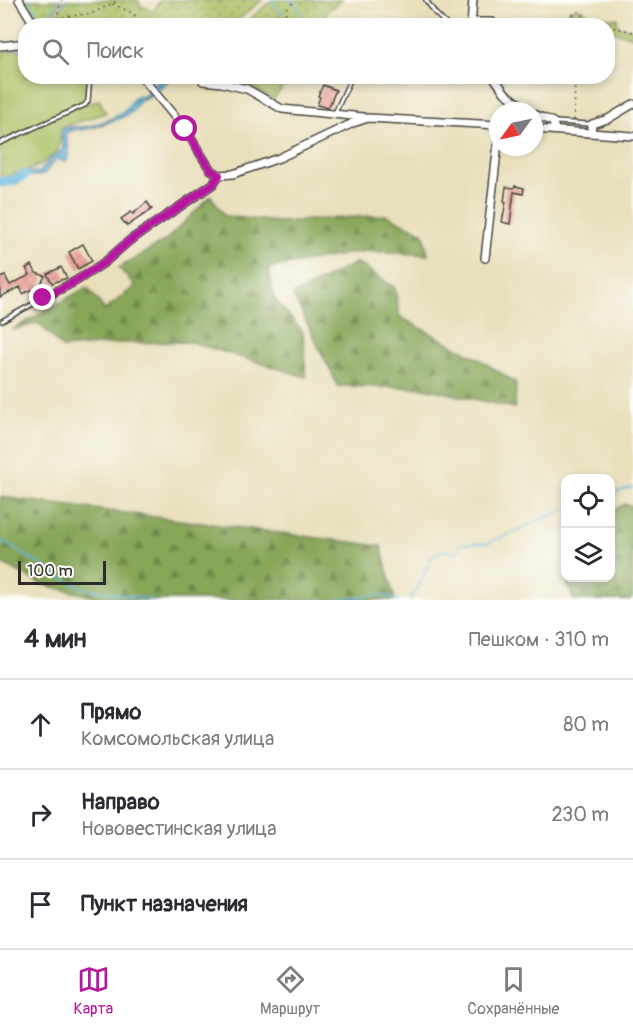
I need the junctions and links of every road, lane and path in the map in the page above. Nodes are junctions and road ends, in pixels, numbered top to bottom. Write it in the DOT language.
graph roads {
  1 [pos="19,0"];
  2 [pos="62,0"];
  3 [pos="119,0"];
  4 [pos="296,0"];
  5 [pos="426,0"];
  6 [pos="473,0"];
  7 [pos="112,4"];
  8 [pos="30,18"];
  9 [pos="57,18"];
  10 [pos="138,18"];
  11 [pos="281,18"];
  12 [pos="440,18"];
  13 [pos="471,18"];
  14 [pos="570,18"];
  15 [pos="584,18"];
  16 [pos="615,28"];
  17 [pos="633,32"];
  18 [pos="18,44"];
  19 [pos="0,45"];
  20 [pos="89,84"];
  21 [pos="147,84"];
  22 [pos="226,84"];
  23 [pos="349,84"];
  24 [pos="499,84"];
  25 [pos="575,84"];
  26 [pos="517,102"];
  27 [pos="633,104"];
  28 [pos="335,115"];
  29 [pos="368,118"];
  30 [pos="543,118"];
  31 [pos="553,122"];
  32 [pos="574,124"];
  33 [pos="592,124"];
  34 [pos="489,125"];
  35 [pos="543,129"];
  36 [pos="555,130"];
  37 [pos="591,133"];
  38 [pos="633,136"];
  39 [pos="0,143"];
  40 [pos="497,156"];
  41 [pos="219,175"];
  42 [pos="485,258"];
  43 [pos="43,298"];
  44 [pos="2,321"];
  1 -- 8 [label="street"];
  2 -- 9 [label="path"];
  3 -- 7 [label="path"];
  4 -- 11 [label="path"];
  5 -- 12 [label="lane"];
  6 -- 13 [label="street"];
  7 -- 9 [label="path"];
  7 -- 10 [label="path"];
  14 -- 15 [label="path"];
  16 -- 17 [label="path"];
  18 -- 19 [label="street"];
  20 -- 39 [label="lane"];
  21 -- 41 [label="street"];
  22 -- 28 [label="street"];
  23 -- 28 [label="lane"];
  24 -- 26 [label="street"];
  25 -- 32 [label="path"];
  27 -- 33 [label="street"];
  28 -- 29 [label="street"];
  29 -- 34 [label="street"];
  29 -- 41 [label="street"];
  30 -- 31 [label="street"];
  31 -- 32 [label="lane"];
  31 -- 36 [label="street"];
  32 -- 33 [label="lane"];
  33 -- 37 [label="street"];
  35 -- 36 [label="street"];
  36 -- 37 [label="street"];
  37 -- 38 [label="street"];
  40 -- 42 [label="street"];
  41 -- 43 [label="street"];
  43 -- 44 [label="lane"];
}
